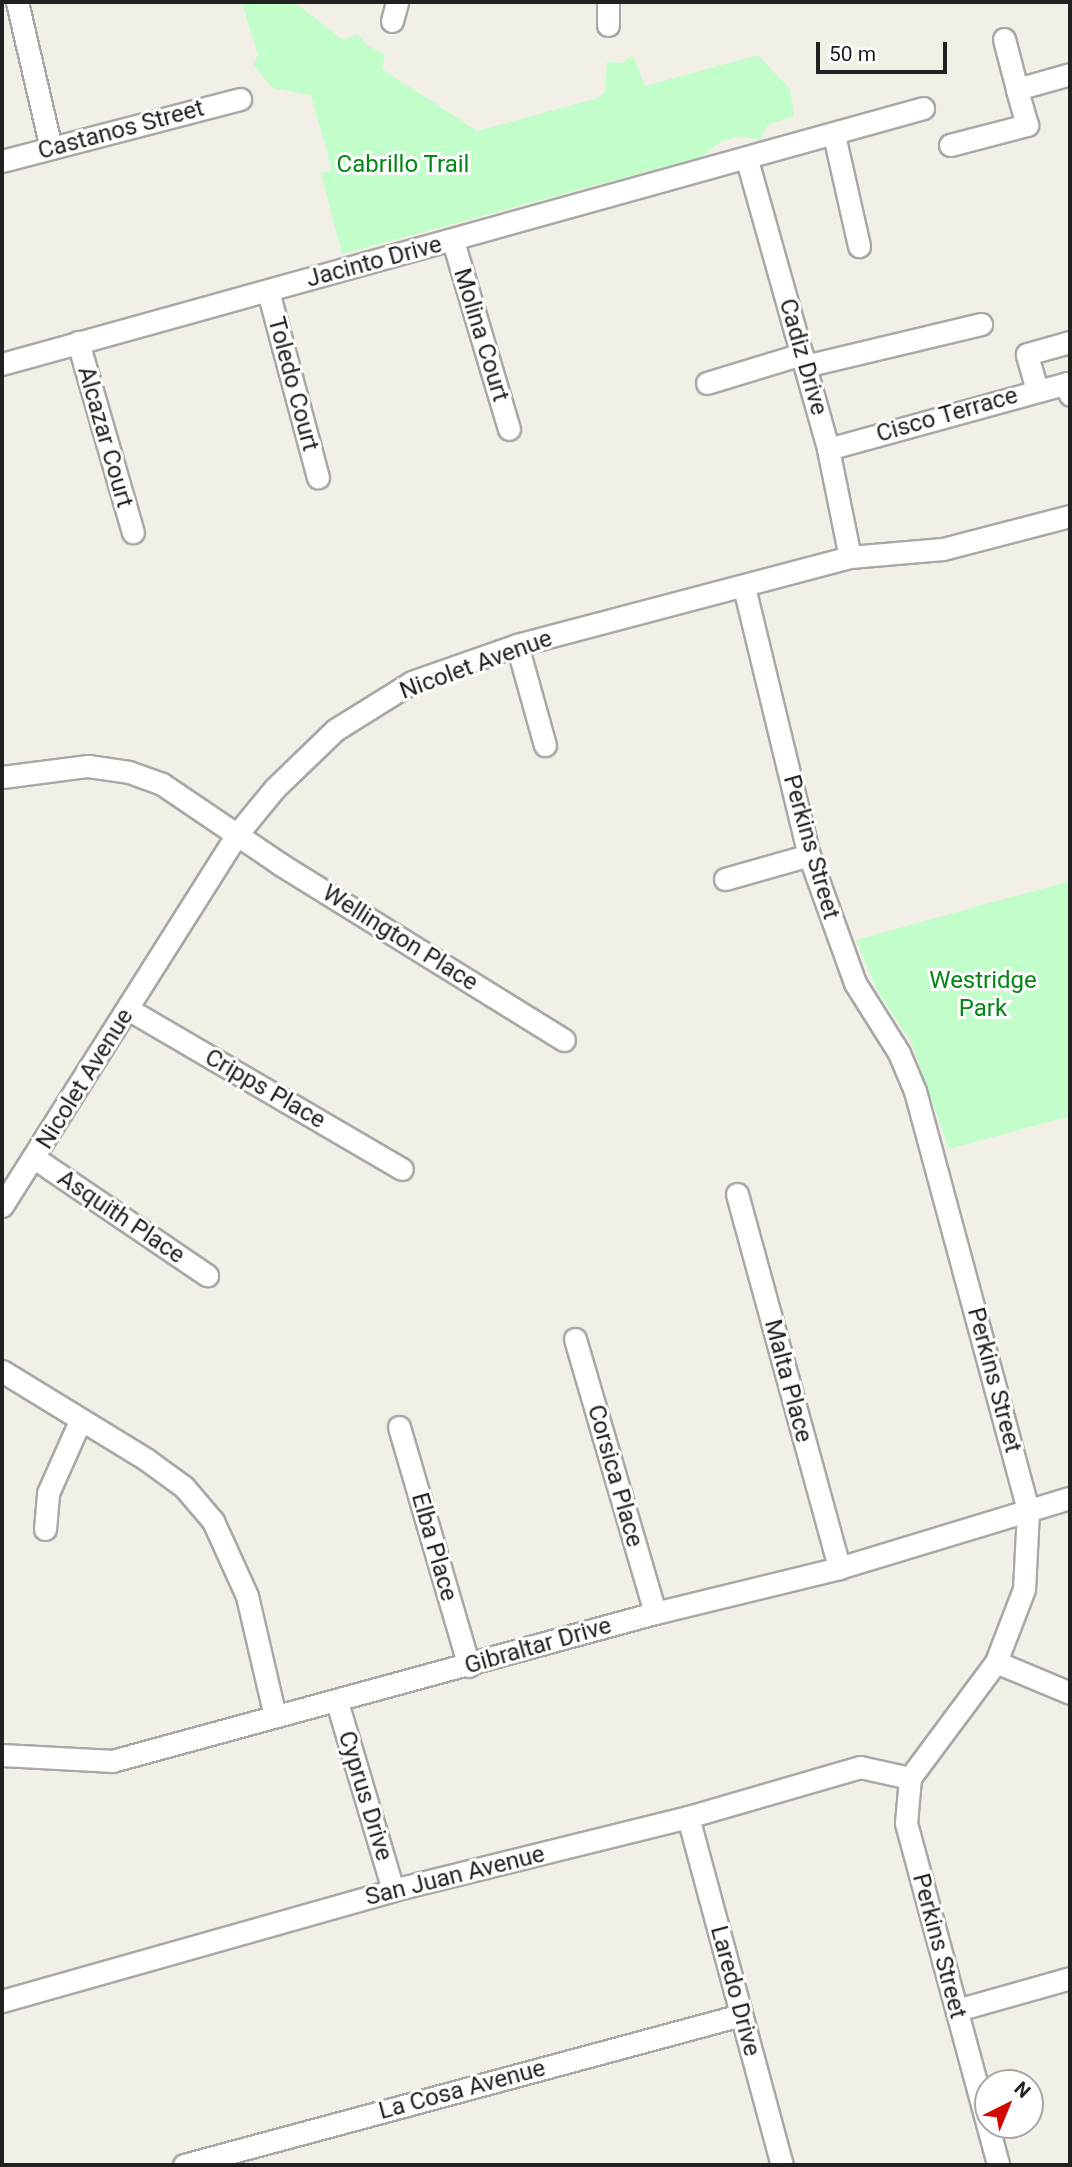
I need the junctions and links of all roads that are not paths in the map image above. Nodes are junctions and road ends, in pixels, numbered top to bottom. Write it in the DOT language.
graph roads {
  1 [pos="17,2"];
  2 [pos="608,2"];
  3 [pos="608,25"];
  4 [pos="1004,39"];
  5 [pos="1070,74"];
  6 [pos="1017,89"];
  7 [pos="240,99"];
  8 [pos="923,108"];
  9 [pos="834,135"];
  10 [pos="950,145"];
  11 [pos="51,148"];
  12 [pos="747,160"];
  13 [pos="2,161"];
  14 [pos="453,241"];
  15 [pos="859,246"];
  16 [pos="268,291"];
  17 [pos="981,324"];
  18 [pos="78,342"];
  19 [pos="1070,342"];
  20 [pos="804,360"];
  21 [pos="2,364"];
  22 [pos="707,383"];
  23 [pos="1068,389"];
  24 [pos="1037,390"];
  25 [pos="509,429"];
  26 [pos="828,449"];
  27 [pos="318,477"];
  28 [pos="1070,516"];
  29 [pos="133,532"];
  30 [pos="850,557"];
  31 [pos="744,587"];
  32 [pos="517,645"];
  33 [pos="545,745"];
  34 [pos="2,777"];
  35 [pos="238,833"];
  36 [pos="809,855"];
  37 [pos="725,879"];
  38 [pos="128,1009"];
  39 [pos="564,1040"];
  40 [pos="36,1159"];
  41 [pos="402,1169"];
  42 [pos="737,1194"];
  43 [pos="2,1206"];
  44 [pos="207,1275"];
  45 [pos="575,1339"];
  46 [pos="2,1371"];
  47 [pos="80,1421"];
  48 [pos="399,1427"];
  49 [pos="1070,1498"];
  50 [pos="1028,1511"];
  51 [pos="45,1529"];
  52 [pos="839,1568"];
  53 [pos="654,1614"];
  54 [pos="996,1662"];
  55 [pos="469,1666"];
  56 [pos="1070,1693"];
  57 [pos="337,1702"];
  58 [pos="275,1716"];
  59 [pos="2,1755"];
  60 [pos="910,1778"];
  61 [pos="688,1818"];
  62 [pos="393,1890"];
  63 [pos="1070,1978"];
  64 [pos="2,2001"];
  65 [pos="957,2010"];
  66 [pos="741,2015"];
  67 [pos="184,2165"];
  68 [pos="782,2165"];
  69 [pos="998,2165"];
  1 -- 11 [label="street"];
  2 -- 3 [label="street"];
  4 -- 6 [label="street"];
  5 -- 6 [label="street"];
  6 -- 10 [label="street"];
  7 -- 11 [label="street, Castanos Street"];
  8 -- 9 [label="street, Jacinto Drive"];
  9 -- 12 [label="street, Jacinto Drive"];
  9 -- 15 [label="street"];
  11 -- 13 [label="street, Castanos Street"];
  12 -- 14 [label="street, Jacinto Drive"];
  12 -- 20 [label="street, Cadiz Drive"];
  14 -- 16 [label="street, Jacinto Drive"];
  14 -- 25 [label="street, Molina Court"];
  16 -- 18 [label="street, Jacinto Drive"];
  16 -- 27 [label="street, Toledo Court"];
  17 -- 20 [label="street"];
  18 -- 21 [label="street, Jacinto Drive"];
  18 -- 29 [label="street, Alcazar Court"];
  19 -- 24 [label="street"];
  20 -- 22 [label="street"];
  20 -- 26 [label="street, Cadiz Drive"];
  23 -- 24 [label="street, Cisco Terrace"];
  24 -- 26 [label="street, Cisco Terrace"];
  26 -- 30 [label="street, Cadiz Drive"];
  28 -- 30 [label="street, Nicolet Avenue"];
  30 -- 31 [label="street, Nicolet Avenue"];
  31 -- 32 [label="street, Nicolet Avenue"];
  31 -- 36 [label="street, Perkins Street"];
  32 -- 33 [label="street"];
  32 -- 35 [label="street, Nicolet Avenue"];
  34 -- 35 [label="street, Wellington Place"];
  35 -- 38 [label="street, Nicolet Avenue"];
  35 -- 39 [label="street, Wellington Place"];
  36 -- 37 [label="street"];
  36 -- 50 [label="street, Perkins Street"];
  38 -- 40 [label="street, Nicolet Avenue"];
  38 -- 41 [label="street, Cripps Place"];
  40 -- 43 [label="street, Nicolet Avenue"];
  40 -- 44 [label="street, Asquith Place"];
  42 -- 52 [label="street, Malta Place"];
  45 -- 53 [label="street, Corsica Place"];
  46 -- 47 [label="street"];
  47 -- 51 [label="street"];
  47 -- 58 [label="street"];
  48 -- 55 [label="street, Elba Place"];
  49 -- 50 [label="street, Gibraltar Drive"];
  50 -- 52 [label="street, Gibraltar Drive"];
  50 -- 54 [label="street, Perkins Street"];
  52 -- 53 [label="street, Gibraltar Drive"];
  53 -- 55 [label="street, Gibraltar Drive"];
  54 -- 56 [label="street"];
  54 -- 60 [label="street, Perkins Street"];
  55 -- 57 [label="street, Gibraltar Drive"];
  57 -- 58 [label="street, Gibraltar Drive"];
  57 -- 62 [label="street, Cyprus Drive"];
  58 -- 59 [label="street, Gibraltar Drive"];
  60 -- 61 [label="street, San Juan Avenue"];
  60 -- 65 [label="street, Perkins Street"];
  61 -- 62 [label="street, San Juan Avenue"];
  61 -- 66 [label="street, Laredo Drive"];
  62 -- 64 [label="street, San Juan Avenue"];
  63 -- 65 [label="street"];
  65 -- 69 [label="street, Perkins Street"];
  66 -- 67 [label="street, La Cosa Avenue"];
  66 -- 68 [label="street, Laredo Drive"];
}
